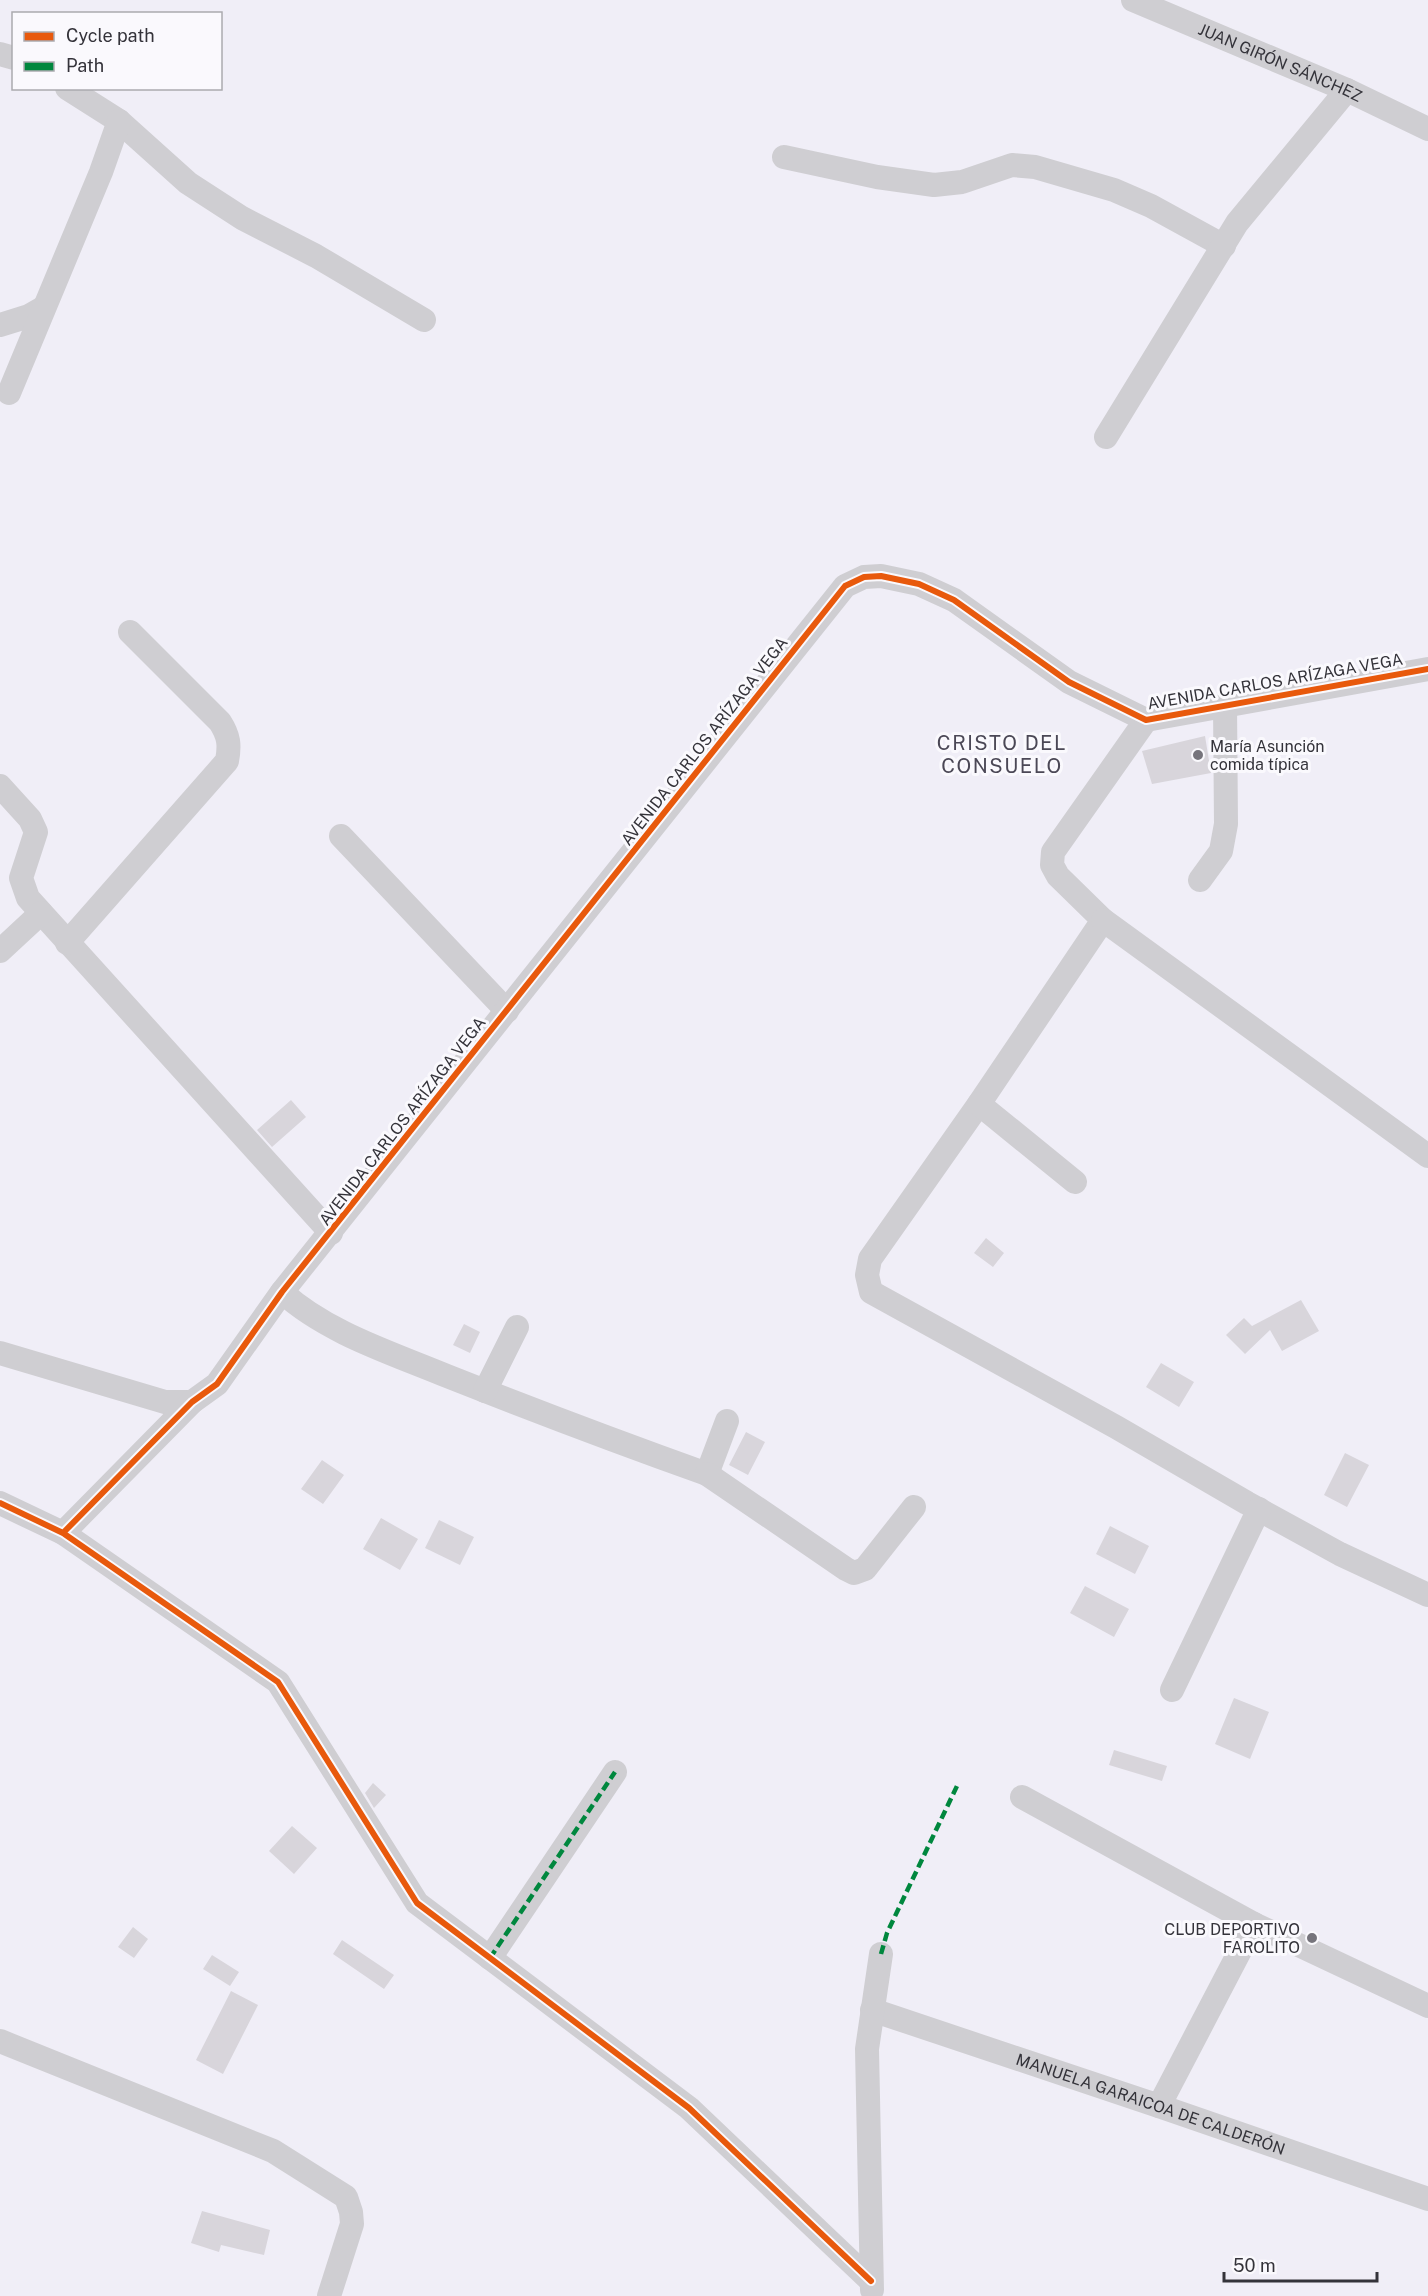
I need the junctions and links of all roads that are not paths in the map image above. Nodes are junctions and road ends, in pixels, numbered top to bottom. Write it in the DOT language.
graph roads {
  1 [pos="1140,2"];
  2 [pos="71,90"];
  3 [pos="1347,90"];
  4 [pos="119,121"];
  5 [pos="1428,129"];
  6 [pos="784,157"];
  7 [pos="1224,246"];
  8 [pos="43,308"];
  9 [pos="424,320"];
  10 [pos="0,325"];
  11 [pos="9,393"];
  12 [pos="1106,437"];
  13 [pos="130,632"];
  14 [pos="1428,669"];
  15 [pos="1225,705"];
  16 [pos="1146,720"];
  17 [pos="0,786"];
  18 [pos="341,836"];
  19 [pos="1200,880"];
  20 [pos="41,913"];
  21 [pos="1103,920"];
  22 [pos="67,943"];
  23 [pos="0,951"];
  24 [pos="507,1011"];
  25 [pos="979,1104"];
  26 [pos="1428,1156"];
  27 [pos="1075,1182"];
  28 [pos="331,1233"];
  29 [pos="282,1292"];
  30 [pos="517,1327"];
  31 [pos="0,1353"];
  32 [pos="485,1391"];
  33 [pos="192,1402"];
  34 [pos="727,1421"];
  35 [pos="707,1474"];
  36 [pos="0,1503"];
  37 [pos="914,1507"];
  38 [pos="1258,1509"];
  39 [pos="63,1533"];
  40 [pos="1428,1595"];
  41 [pos="1172,1690"];
  42 [pos="615,1772"];
  43 [pos="1022,1797"];
  44 [pos="1254,1924"];
  45 [pos="881,1954"];
  46 [pos="490,1958"];
  47 [pos="1428,2006"];
  48 [pos="872,2010"];
  49 [pos="0,2041"];
  50 [pos="1160,2106"];
  51 [pos="1428,2199"];
  52 [pos="872,2288"];
  53 [pos="335,2295"];
  1 -- 3 [label="street, JUAN GIRÓN SÁNCHEZ"];
  2 -- 4 [label="street"];
  3 -- 5 [label="street, JUAN GIRÓN SÁNCHEZ"];
  3 -- 7 [label="street"];
  4 -- 8 [label="street"];
  4 -- 9 [label="street"];
  6 -- 7 [label="street"];
  7 -- 12 [label="street"];
  8 -- 10 [label="street"];
  8 -- 11 [label="street"];
  13 -- 22 [label="street"];
  14 -- 15 [label="street, AVENIDA CARLOS ARÍZAGA VEGA"];
  15 -- 16 [label="street, AVENIDA CARLOS ARÍZAGA VEGA"];
  15 -- 19 [label="street"];
  16 -- 21 [label="street"];
  16 -- 24 [label="street, AVENIDA CARLOS ARÍZAGA VEGA"];
  17 -- 20 [label="street"];
  18 -- 24 [label="street"];
  20 -- 22 [label="street"];
  20 -- 23 [label="street"];
  21 -- 25 [label="street"];
  21 -- 26 [label="street"];
  22 -- 28 [label="street"];
  24 -- 28 [label="street, AVENIDA CARLOS ARÍZAGA VEGA"];
  25 -- 27 [label="street"];
  25 -- 38 [label="street"];
  28 -- 29 [label="street, AVENIDA CARLOS ARÍZAGA VEGA"];
  29 -- 32 [label="street"];
  29 -- 33 [label="street, AVENIDA CARLOS ARÍZAGA VEGA"];
  30 -- 32 [label="street"];
  31 -- 33 [label="street"];
  32 -- 35 [label="street"];
  33 -- 39 [label="street, AVENIDA CARLOS ARÍZAGA VEGA"];
  34 -- 35 [label="street"];
  35 -- 37 [label="street"];
  36 -- 39 [label="street"];
  38 -- 40 [label="street"];
  38 -- 41 [label="street"];
  39 -- 46 [label="street"];
  42 -- 46 [label="street"];
  43 -- 44 [label="street"];
  44 -- 47 [label="street"];
  44 -- 50 [label="street"];
  45 -- 48 [label="street"];
  46 -- 52 [label="street"];
  48 -- 50 [label="street, MANUELA GARAICOA DE CALDERÓN"];
  48 -- 52 [label="street"];
  49 -- 53 [label="street"];
  50 -- 51 [label="street, MANUELA GARAICOA DE CALDERÓN"];
}
